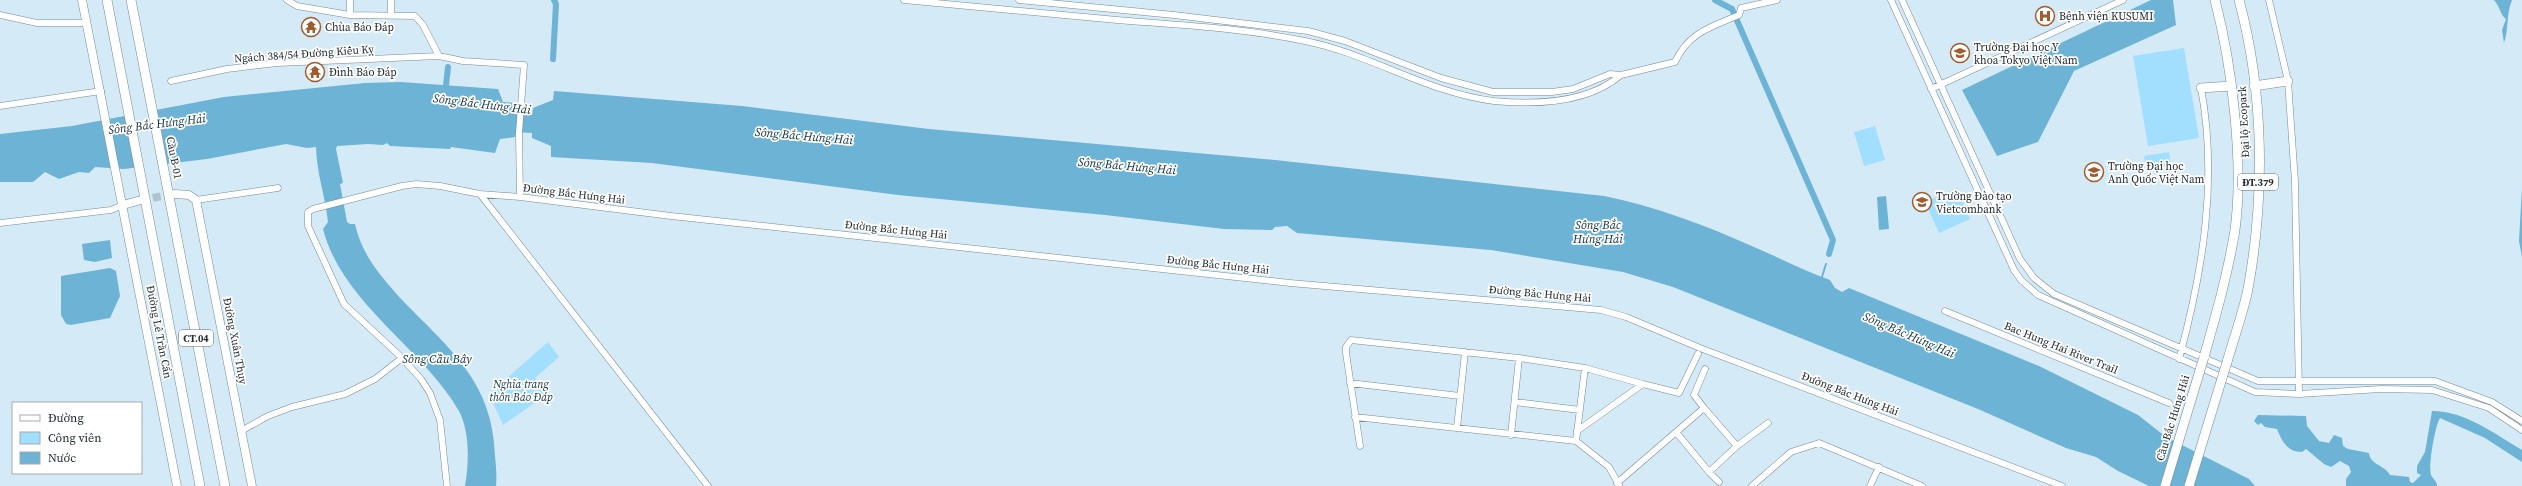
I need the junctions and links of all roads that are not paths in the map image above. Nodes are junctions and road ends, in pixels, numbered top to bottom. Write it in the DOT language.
graph roads {
  1 [pos="82,0"];
  2 [pos="106,0"];
  3 [pos="131,0"];
  4 [pos="287,0"];
  5 [pos="350,0"];
  6 [pos="391,0"];
  7 [pos="904,0"];
  8 [pos="1019,0"];
  9 [pos="1777,0"];
  10 [pos="1890,0"];
  11 [pos="1902,0"];
  12 [pos="2123,0"];
  13 [pos="2215,0"];
  14 [pos="2239,0"];
  15 [pos="2269,0"];
  16 [pos="1065,5"];
  17 [pos="350,14"];
  18 [pos="0,15"];
  19 [pos="391,15"];
  20 [pos="1064,15"];
  21 [pos="87,23"];
  22 [pos="1316,33"];
  23 [pos="1313,43"];
  24 [pos="439,56"];
  25 [pos="1621,75"];
  26 [pos="171,81"];
  27 [pos="2288,81"];
  28 [pos="1940,85"];
  29 [pos="2231,86"];
  30 [pos="2254,86"];
  31 [pos="1576,88"];
  32 [pos="2201,88"];
  33 [pos="1931,89"];
  34 [pos="101,91"];
  35 [pos="1578,96"];
  36 [pos="0,106"];
  37 [pos="1976,167"];
  38 [pos="1969,171"];
  39 [pos="278,188"];
  40 [pos="171,192"];
  41 [pos="480,194"];
  42 [pos="520,197"];
  43 [pos="143,198"];
  44 [pos="196,200"];
  45 [pos="123,205"];
  46 [pos="0,223"];
  47 [pos="2062,298"];
  48 [pos="2059,306"];
  49 [pos="1945,311"];
  50 [pos="2182,349"];
  51 [pos="1465,352"];
  52 [pos="1698,354"];
  53 [pos="2204,357"];
  54 [pos="402,358"];
  55 [pos="1519,358"];
  56 [pos="2179,359"];
  57 [pos="1584,368"];
  58 [pos="1705,369"];
  59 [pos="2298,382"];
  60 [pos="1350,383"];
  61 [pos="1643,384"];
  62 [pos="2299,394"];
  63 [pos="1460,396"];
  64 [pos="1514,402"];
  65 [pos="2169,403"];
  66 [pos="2490,405"];
  67 [pos="1704,408"];
  68 [pos="1580,410"];
  69 [pos="1355,417"];
  70 [pos="2522,421"];
  71 [pos="1768,423"];
  72 [pos="1457,428"];
  73 [pos="2522,430"];
  74 [pos="241,431"];
  75 [pos="1578,431"];
  76 [pos="1676,432"];
  77 [pos="1512,435"];
  78 [pos="1576,441"];
  79 [pos="1360,446"];
  80 [pos="1737,446"];
  81 [pos="1879,467"];
  82 [pos="1709,472"];
  83 [pos="1719,482"];
  84 [pos="1618,484"];
  85 [pos="177,486"];
  86 [pos="200,486"];
  87 [pos="225,486"];
  88 [pos="252,486"];
  89 [pos="447,486"];
  90 [pos="708,486"];
  91 [pos="1752,486"];
  92 [pos="1870,486"];
  93 [pos="1922,486"];
  94 [pos="2062,486"];
  95 [pos="2165,486"];
  96 [pos="2189,486"];
  1 -- 21 [label="main road"];
  2 -- 43 [label="highway, CT.04"];
  3 -- 40 [label="highway, Cầu B-01 / CT.04"];
  4 -- 17 [label="street"];
  5 -- 17 [label="street"];
  6 -- 19 [label="street"];
  7 -- 20 [label="street"];
  8 -- 16 [label="street"];
  9 -- 25 [label="street"];
  10 -- 33 [label="street"];
  11 -- 28 [label="street"];
  12 -- 28 [label="street"];
  13 -- 29 [label="highway, Đại lộ Ecopark / ĐT.379"];
  14 -- 30 [label="highway, Đại lộ Ecopark / ĐT.379"];
  15 -- 27 [label="street"];
  16 -- 20 [label="street"];
  16 -- 22 [label="street"];
  17 -- 19 [label="street"];
  18 -- 21 [label="street"];
  19 -- 24 [label="street"];
  20 -- 23 [label="street"];
  21 -- 34 [label="main road"];
  22 -- 23 [label="street"];
  22 -- 31 [label="street"];
  23 -- 35 [label="street"];
  24 -- 26 [label="street, Ngách 384/54 Đường Kiêu Kỵ"];
  24 -- 42 [label="street, Ngách 384/54 Đường Kiêu Kỵ"];
  25 -- 31 [label="street"];
  25 -- 35 [label="street"];
  27 -- 30 [label="highway"];
  27 -- 59 [label="street"];
  28 -- 33 [label="street"];
  28 -- 37 [label="street"];
  29 -- 32 [label="highway"];
  29 -- 53 [label="highway, Đại lộ Ecopark / ĐT.379"];
  30 -- 96 [label="highway, Đại lộ Ecopark / ĐT.379, bridge"];
  31 -- 35 [label="street"];
  32 -- 50 [label="street"];
  33 -- 38 [label="street"];
  34 -- 36 [label="street"];
  34 -- 45 [label="main road, Đường Lê Trần Cẩn"];
  37 -- 38 [label="street"];
  37 -- 47 [label="street"];
  38 -- 48 [label="street"];
  39 -- 44 [label="street"];
  40 -- 44 [label="main road"];
  40 -- 87 [label="highway, CT.04"];
  41 -- 42 [label="street, Đường Bắc Hưng Hải"];
  41 -- 54 [label="street, Đường Bắc Hưng Hải"];
  41 -- 90 [label="street"];
  42 -- 94 [label="street, Đường Bắc Hưng Hải"];
  43 -- 45 [label="main road"];
  43 -- 86 [label="highway, CT.04"];
  44 -- 74 [label="main road, Đường Xuân Thụy"];
  45 -- 46 [label="street"];
  45 -- 85 [label="main road, Đường Lê Trần Cẩn"];
  47 -- 48 [label="street"];
  47 -- 50 [label="street"];
  48 -- 56 [label="street"];
  49 -- 65 [label="street, Bac Hung Hai River Trail"];
  50 -- 56 [label="street"];
  50 -- 59 [label="street"];
  51 -- 55 [label="street"];
  51 -- 60 [label="street"];
  51 -- 63 [label="street"];
  52 -- 61 [label="street"];
  53 -- 95 [label="highway, Cầu Bắc Hưng Hải / ĐT.379, bridge"];
  54 -- 74 [label="street"];
  54 -- 89 [label="street"];
  55 -- 57 [label="street"];
  55 -- 64 [label="street"];
  56 -- 62 [label="street"];
  57 -- 61 [label="street"];
  57 -- 68 [label="street"];
  58 -- 67 [label="street"];
  59 -- 62 [label="street"];
  59 -- 66 [label="street"];
  60 -- 63 [label="street"];
  60 -- 69 [label="street"];
  61 -- 75 [label="street"];
  62 -- 66 [label="street"];
  63 -- 72 [label="street"];
  64 -- 68 [label="street"];
  64 -- 77 [label="street"];
  66 -- 70 [label="street"];
  66 -- 73 [label="street"];
  67 -- 76 [label="street"];
  67 -- 80 [label="street"];
  68 -- 75 [label="street"];
  69 -- 72 [label="street"];
  69 -- 79 [label="street"];
  71 -- 80 [label="street"];
  72 -- 77 [label="street"];
  74 -- 88 [label="main road, Đường Xuân Thụy"];
  75 -- 78 [label="street"];
  76 -- 82 [label="street"];
  76 -- 84 [label="street"];
  77 -- 78 [label="street"];
  78 -- 84 [label="street"];
  80 -- 82 [label="street"];
  81 -- 91 [label="street"];
  81 -- 92 [label="street"];
  81 -- 93 [label="street"];
  82 -- 83 [label="street"];
}
